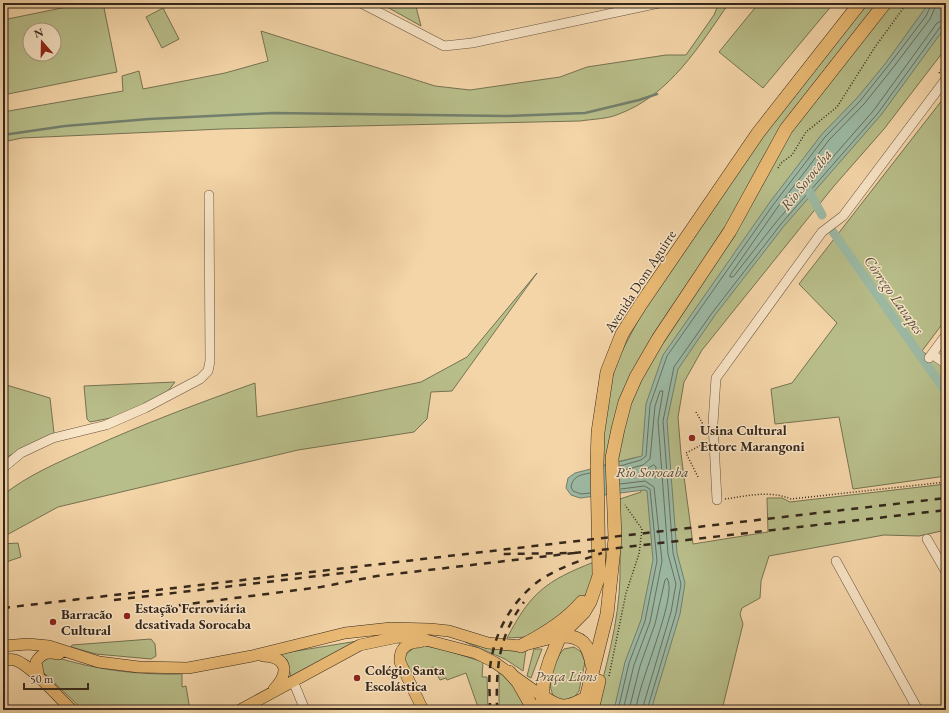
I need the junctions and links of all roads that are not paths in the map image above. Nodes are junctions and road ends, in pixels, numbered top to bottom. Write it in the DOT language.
graph roads {
  1 [pos="361,3"];
  2 [pos="659,3"];
  3 [pos="885,3"];
  4 [pos="857,6"];
  5 [pos="946,78"];
  6 [pos="209,196"];
  7 [pos="946,335"];
  8 [pos="946,364"];
  9 [pos="3,468"];
  10 [pos="717,500"];
  11 [pos="615,539"];
  12 [pos="927,539"];
  13 [pos="836,561"];
  14 [pos="946,572"];
  15 [pos="599,576"];
  16 [pos="560,636"];
  17 [pos="438,644"];
  18 [pos="3,646"];
  19 [pos="521,646"];
  20 [pos="252,656"];
  21 [pos="7,660"];
  22 [pos="99,662"];
  23 [pos="593,669"];
  24 [pos="509,672"];
  25 [pos="39,678"];
  26 [pos="293,681"];
  27 [pos="269,694"];
  28 [pos="542,696"];
  29 [pos="584,704"];
  30 [pos="72,710"];
  31 [pos="240,710"];
  32 [pos="306,710"];
  33 [pos="423,710"];
  34 [pos="534,710"];
  35 [pos="544,710"];
  36 [pos="592,710"];
  37 [pos="918,710"];
  1 -- 2 [label="street"];
  3 -- 11 [label="highway"];
  4 -- 15 [label="highway, Avenida Dom Aguirre"];
  5 -- 10 [label="street"];
  6 -- 9 [label="street"];
  7 -- 8 [label="street"];
  11 -- 23 [label="highway"];
  11 -- 36 [label="highway"];
  12 -- 14 [label="street"];
  13 -- 37 [label="street"];
  15 -- 16 [label="highway, Avenida Dom Aguirre"];
  15 -- 19 [label="highway"];
  16 -- 19 [label="main road"];
  16 -- 23 [label="highway"];
  16 -- 28 [label="highway, Avenida Dom Aguirre"];
  17 -- 24 [label="main road"];
  17 -- 26 [label="main road"];
  17 -- 33 [label="main road"];
  18 -- 22 [label="main road"];
  19 -- 20 [label="main road"];
  20 -- 22 [label="main road"];
  20 -- 27 [label="main road"];
  21 -- 25 [label="main road"];
  22 -- 25 [label="main road"];
  23 -- 29 [label="highway"];
  24 -- 28 [label="main road"];
  24 -- 34 [label="highway"];
  25 -- 30 [label="main road"];
  26 -- 27 [label="main road"];
  26 -- 32 [label="street"];
  27 -- 31 [label="main road"];
  28 -- 29 [label="highway"];
  28 -- 35 [label="highway, Avenida Dom Aguirre"];
}
